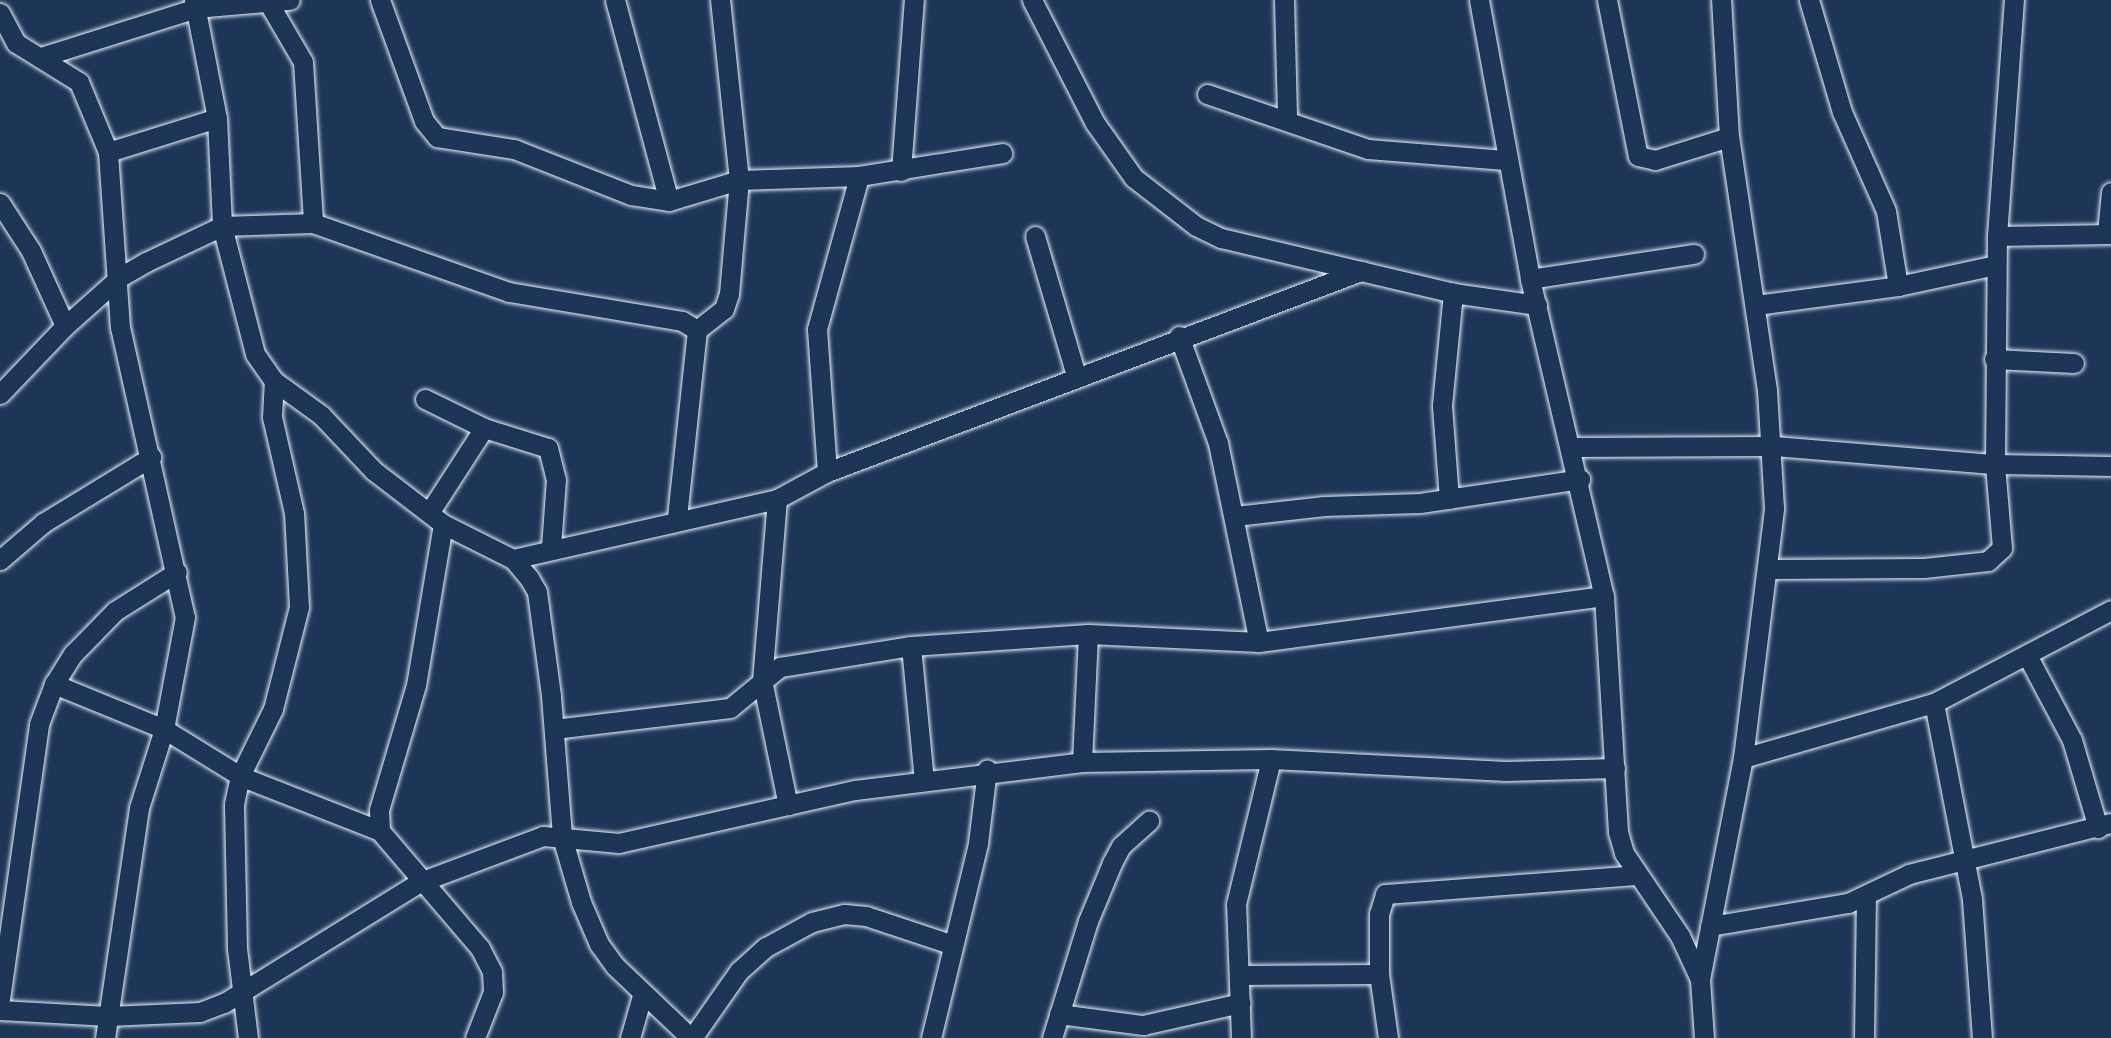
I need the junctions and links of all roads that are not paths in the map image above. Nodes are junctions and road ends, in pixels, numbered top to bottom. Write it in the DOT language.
graph roads {
  1 [pos="290,0"];
  2 [pos="380,0"];
  3 [pos="615,0"];
  4 [pos="720,0"];
  5 [pos="914,0"];
  6 [pos="1032,0"];
  7 [pos="1284,0"];
  8 [pos="1479,0"];
  9 [pos="1607,0"];
  10 [pos="1721,0"];
  11 [pos="1809,0"];
  12 [pos="2014,0"];
  13 [pos="268,2"];
  14 [pos="195,4"];
  15 [pos="0,13"];
  16 [pos="44,56"];
  17 [pos="1208,94"];
  18 [pos="1287,117"];
  19 [pos="217,118"];
  20 [pos="1729,137"];
  21 [pos="108,152"];
  22 [pos="1002,153"];
  23 [pos="1505,160"];
  24 [pos="901,171"];
  25 [pos="859,176"];
  26 [pos="739,180"];
  27 [pos="2111,192"];
  28 [pos="669,201"];
  29 [pos="0,204"];
  30 [pos="313,223"];
  31 [pos="222,226"];
  32 [pos="2109,234"];
  33 [pos="1035,236"];
  34 [pos="1997,236"];
  35 [pos="1694,254"];
  36 [pos="1996,265"];
  37 [pos="1361,271"];
  38 [pos="120,277"];
  39 [pos="1530,279"];
  40 [pos="1898,286"];
  41 [pos="1453,293"];
  42 [pos="1537,305"];
  43 [pos="1756,305"];
  44 [pos="65,326"];
  45 [pos="697,330"];
  46 [pos="1179,336"];
  47 [pos="1994,359"];
  48 [pos="2074,363"];
  49 [pos="1076,375"];
  50 [pos="274,381"];
  51 [pos="1,390"];
  52 [pos="425,399"];
  53 [pos="484,428"];
  54 [pos="1774,446"];
  55 [pos="1572,447"];
  56 [pos="151,457"];
  57 [pos="1995,464"];
  58 [pos="2111,466"];
  59 [pos="827,472"];
  60 [pos="1580,480"];
  61 [pos="778,499"];
  62 [pos="1449,499"];
  63 [pos="1235,516"];
  64 [pos="436,518"];
  65 [pos="677,518"];
  66 [pos="551,547"];
  67 [pos="513,559"];
  68 [pos="0,560"];
  69 [pos="1769,569"];
  70 [pos="177,572"];
  71 [pos="1604,596"];
  72 [pos="2111,610"];
  73 [pos="1088,634"];
  74 [pos="1259,642"];
  75 [pos="911,646"];
  76 [pos="2027,655"];
  77 [pos="762,680"];
  78 [pos="54,684"];
  79 [pos="1934,704"];
  80 [pos="164,729"];
  81 [pos="554,729"];
  82 [pos="1743,758"];
  83 [pos="1271,759"];
  84 [pos="1082,762"];
  85 [pos="1615,768"];
  86 [pos="987,770"];
  87 [pos="240,776"];
  88 [pos="924,780"];
  89 [pos="788,805"];
  90 [pos="1149,821"];
  91 [pos="2104,825"];
  92 [pos="380,831"];
  93 [pos="562,837"];
  94 [pos="1966,860"];
  95 [pos="1636,875"];
  96 [pos="420,882"];
  97 [pos="1866,896"];
  98 [pos="1710,926"];
  99 [pos="953,945"];
  100 [pos="1379,974"];
  101 [pos="1239,975"];
  102 [pos="1700,979"];
  103 [pos="245,990"];
  104 [pos="642,996"];
  105 [pos="0,999"];
  106 [pos="1241,1003"];
  107 [pos="0,1010"];
  108 [pos="1059,1014"];
  109 [pos="107,1016"];
  110 [pos="105,1038"];
  111 [pos="248,1038"];
  112 [pos="475,1038"];
  113 [pos="629,1038"];
  114 [pos="691,1038"];
  115 [pos="931,1038"];
  116 [pos="1052,1038"];
  117 [pos="1241,1038"];
  118 [pos="1388,1038"];
  119 [pos="1704,1038"];
  120 [pos="1864,1038"];
  121 [pos="1982,1038"];
  1 -- 13 [label="street"];
  2 -- 28 [label="street"];
  3 -- 28 [label="street"];
  4 -- 26 [label="street"];
  5 -- 24 [label="street"];
  6 -- 37 [label="street"];
  7 -- 18 [label="street"];
  8 -- 23 [label="street"];
  9 -- 20 [label="street"];
  10 -- 20 [label="street"];
  11 -- 40 [label="street"];
  12 -- 34 [label="street"];
  13 -- 14 [label="street"];
  13 -- 30 [label="street"];
  14 -- 16 [label="street"];
  14 -- 19 [label="street"];
  15 -- 16 [label="street"];
  16 -- 21 [label="street"];
  17 -- 18 [label="street"];
  18 -- 23 [label="street"];
  19 -- 21 [label="street"];
  19 -- 31 [label="street"];
  20 -- 43 [label="street"];
  21 -- 38 [label="street"];
  22 -- 24 [label="street"];
  23 -- 39 [label="street"];
  24 -- 25 [label="street"];
  25 -- 26 [label="street"];
  25 -- 59 [label="street"];
  26 -- 28 [label="street"];
  26 -- 45 [label="street"];
  27 -- 32 [label="street"];
  29 -- 44 [label="street"];
  30 -- 31 [label="street"];
  30 -- 45 [label="street"];
  31 -- 38 [label="street"];
  31 -- 50 [label="street"];
  32 -- 34 [label="street"];
  33 -- 49 [label="street"];
  34 -- 36 [label="street"];
  35 -- 39 [label="street"];
  36 -- 40 [label="street"];
  36 -- 47 [label="street"];
  37 -- 41 [label="street"];
  37 -- 46 [label="street"];
  38 -- 44 [label="street"];
  38 -- 56 [label="street"];
  39 -- 42 [label="street"];
  40 -- 43 [label="street"];
  41 -- 42 [label="street"];
  41 -- 62 [label="street"];
  42 -- 55 [label="street"];
  43 -- 54 [label="street"];
  44 -- 51 [label="street"];
  45 -- 65 [label="street"];
  46 -- 49 [label="street"];
  46 -- 63 [label="street"];
  47 -- 48 [label="street"];
  47 -- 57 [label="street"];
  49 -- 59 [label="street"];
  50 -- 64 [label="street"];
  50 -- 87 [label="street"];
  52 -- 53 [label="street"];
  53 -- 64 [label="street"];
  53 -- 66 [label="street"];
  54 -- 55 [label="street"];
  54 -- 57 [label="street"];
  54 -- 69 [label="street"];
  55 -- 60 [label="street"];
  56 -- 68 [label="street"];
  56 -- 70 [label="street"];
  57 -- 58 [label="street"];
  57 -- 69 [label="street"];
  59 -- 61 [label="street"];
  60 -- 62 [label="street"];
  60 -- 71 [label="street"];
  61 -- 65 [label="street"];
  61 -- 77 [label="street"];
  62 -- 63 [label="street"];
  63 -- 74 [label="street"];
  64 -- 67 [label="street"];
  64 -- 92 [label="street"];
  65 -- 66 [label="street"];
  66 -- 67 [label="street"];
  67 -- 81 [label="street"];
  69 -- 82 [label="street"];
  70 -- 78 [label="street"];
  70 -- 80 [label="street"];
  71 -- 74 [label="street"];
  71 -- 85 [label="street"];
  72 -- 76 [label="street"];
  73 -- 74 [label="street"];
  73 -- 75 [label="street"];
  73 -- 84 [label="street"];
  75 -- 77 [label="street"];
  75 -- 88 [label="street"];
  76 -- 79 [label="street"];
  76 -- 91 [label="street"];
  77 -- 81 [label="street"];
  77 -- 89 [label="street"];
  78 -- 80 [label="street"];
  78 -- 105 [label="street"];
  79 -- 82 [label="street"];
  79 -- 94 [label="street"];
  80 -- 87 [label="street"];
  80 -- 109 [label="street"];
  81 -- 93 [label="street"];
  82 -- 98 [label="street"];
  83 -- 84 [label="street"];
  83 -- 85 [label="street"];
  83 -- 101 [label="street"];
  84 -- 86 [label="street"];
  85 -- 95 [label="street"];
  86 -- 88 [label="street"];
  86 -- 99 [label="street"];
  87 -- 92 [label="street"];
  87 -- 103 [label="street"];
  88 -- 89 [label="street"];
  89 -- 93 [label="street"];
  90 -- 108 [label="street"];
  91 -- 94 [label="street"];
  92 -- 96 [label="street"];
  93 -- 96 [label="street"];
  93 -- 104 [label="street"];
  94 -- 97 [label="street"];
  94 -- 121 [label="street"];
  95 -- 100 [label="street"];
  95 -- 102 [label="street"];
  96 -- 103 [label="street"];
  96 -- 112 [label="street"];
  97 -- 98 [label="street"];
  97 -- 120 [label="street"];
  98 -- 102 [label="street"];
  99 -- 114 [label="street"];
  99 -- 115 [label="street"];
  100 -- 101 [label="street"];
  100 -- 118 [label="street"];
  101 -- 106 [label="street"];
  102 -- 119 [label="street"];
  103 -- 109 [label="street"];
  103 -- 111 [label="street"];
  104 -- 113 [label="street"];
  104 -- 114 [label="street"];
  106 -- 108 [label="street"];
  106 -- 117 [label="street"];
  107 -- 109 [label="street"];
  108 -- 116 [label="street"];
  109 -- 110 [label="street"];
}
